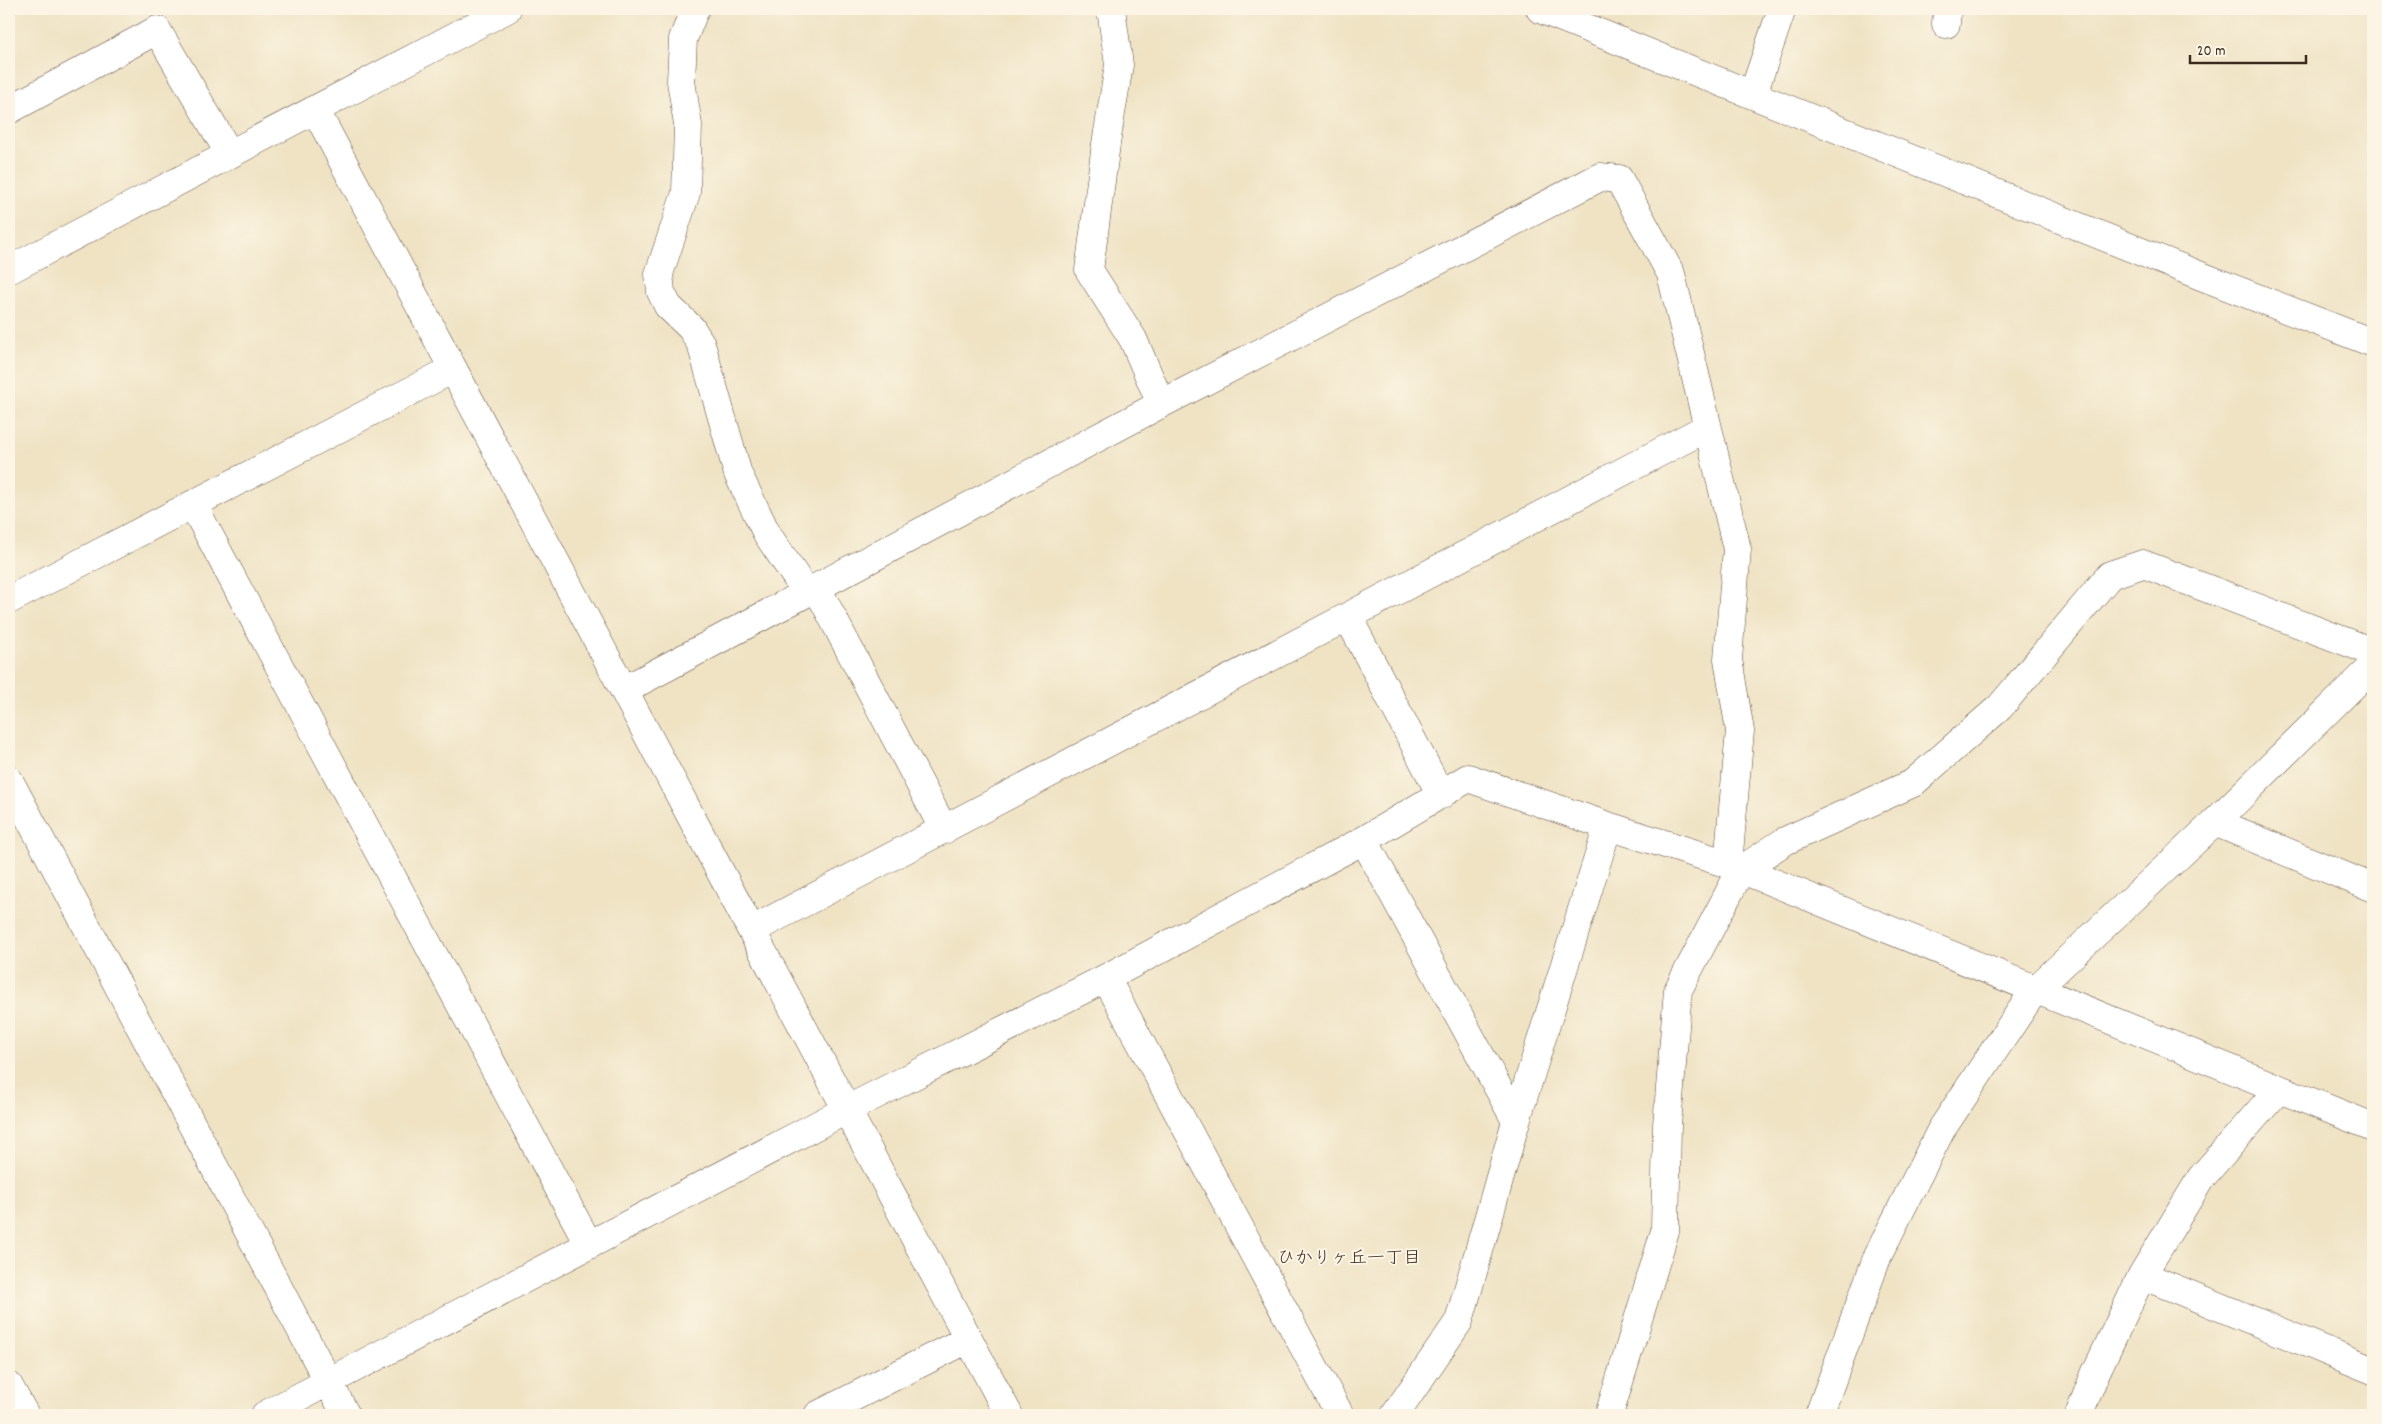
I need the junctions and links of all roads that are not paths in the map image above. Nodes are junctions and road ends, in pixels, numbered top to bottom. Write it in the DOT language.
graph roads {
  1 [pos="507,9"];
  2 [pos="695,9"];
  3 [pos="1111,9"];
  4 [pos="1540,9"];
  5 [pos="1782,9"];
  6 [pos="1753,94"];
  7 [pos="9,110"];
  8 [pos="315,110"];
  9 [pos="229,153"];
  10 [pos="9,270"];
  11 [pos="2373,343"];
  12 [pos="453,369"];
  13 [pos="1161,404"];
  14 [pos="1706,428"];
  15 [pos="193,505"];
  16 [pos="812,590"];
  17 [pos="9,600"];
  18 [pos="1348,617"];
  19 [pos="2373,652"];
  20 [pos="2373,666"];
  21 [pos="624,690"];
  22 [pos="9,780"];
  23 [pos="1441,795"];
  24 [pos="2215,822"];
  25 [pos="1608,826"];
  26 [pos="944,830"];
  27 [pos="1364,840"];
  28 [pos="1735,867"];
  29 [pos="2373,888"];
  30 [pos="752,930"];
  31 [pos="1106,978"];
  32 [pos="2034,990"];
  33 [pos="2279,1089"];
  34 [pos="848,1110"];
  35 [pos="1516,1121"];
  36 [pos="2373,1127"];
  37 [pos="589,1245"];
  38 [pos="2142,1275"];
  39 [pos="968,1339"];
  40 [pos="2373,1370"];
  41 [pos="328,1382"];
  42 [pos="9,1386"];
  43 [pos="24,1415"];
  44 [pos="265,1415"];
  45 [pos="346,1415"];
  46 [pos="818,1415"];
  47 [pos="1009,1415"];
  48 [pos="1340,1415"];
  49 [pos="1395,1415"];
  50 [pos="1609,1415"];
  51 [pos="1819,1415"];
  52 [pos="2079,1415"];
  1 -- 8 [label="street"];
  2 -- 16 [label="street"];
  3 -- 13 [label="street"];
  4 -- 6 [label="street"];
  5 -- 6 [label="street"];
  6 -- 11 [label="street"];
  7 -- 9 [label="street"];
  8 -- 9 [label="street"];
  8 -- 12 [label="street"];
  9 -- 10 [label="street"];
  12 -- 15 [label="street"];
  12 -- 21 [label="street"];
  13 -- 14 [label="street"];
  13 -- 16 [label="street"];
  14 -- 18 [label="street"];
  14 -- 28 [label="street"];
  15 -- 17 [label="street"];
  15 -- 37 [label="street"];
  16 -- 21 [label="street"];
  16 -- 26 [label="street"];
  18 -- 23 [label="street"];
  18 -- 26 [label="street"];
  19 -- 28 [label="street"];
  20 -- 24 [label="street"];
  21 -- 30 [label="street"];
  22 -- 41 [label="street"];
  23 -- 25 [label="street"];
  23 -- 27 [label="street"];
  24 -- 29 [label="street"];
  24 -- 32 [label="street"];
  25 -- 28 [label="street"];
  25 -- 35 [label="street"];
  26 -- 30 [label="street"];
  27 -- 31 [label="street"];
  27 -- 35 [label="street"];
  28 -- 32 [label="street"];
  28 -- 50 [label="street"];
  30 -- 34 [label="street"];
  31 -- 34 [label="street"];
  31 -- 48 [label="street"];
  32 -- 33 [label="street"];
  32 -- 51 [label="street"];
  33 -- 36 [label="street"];
  33 -- 38 [label="street"];
  34 -- 37 [label="street"];
  34 -- 39 [label="street"];
  35 -- 49 [label="street"];
  37 -- 41 [label="street"];
  38 -- 40 [label="street"];
  38 -- 52 [label="street"];
  39 -- 46 [label="street"];
  39 -- 47 [label="street"];
  41 -- 44 [label="street"];
  41 -- 45 [label="street"];
  42 -- 43 [label="street"];
}
